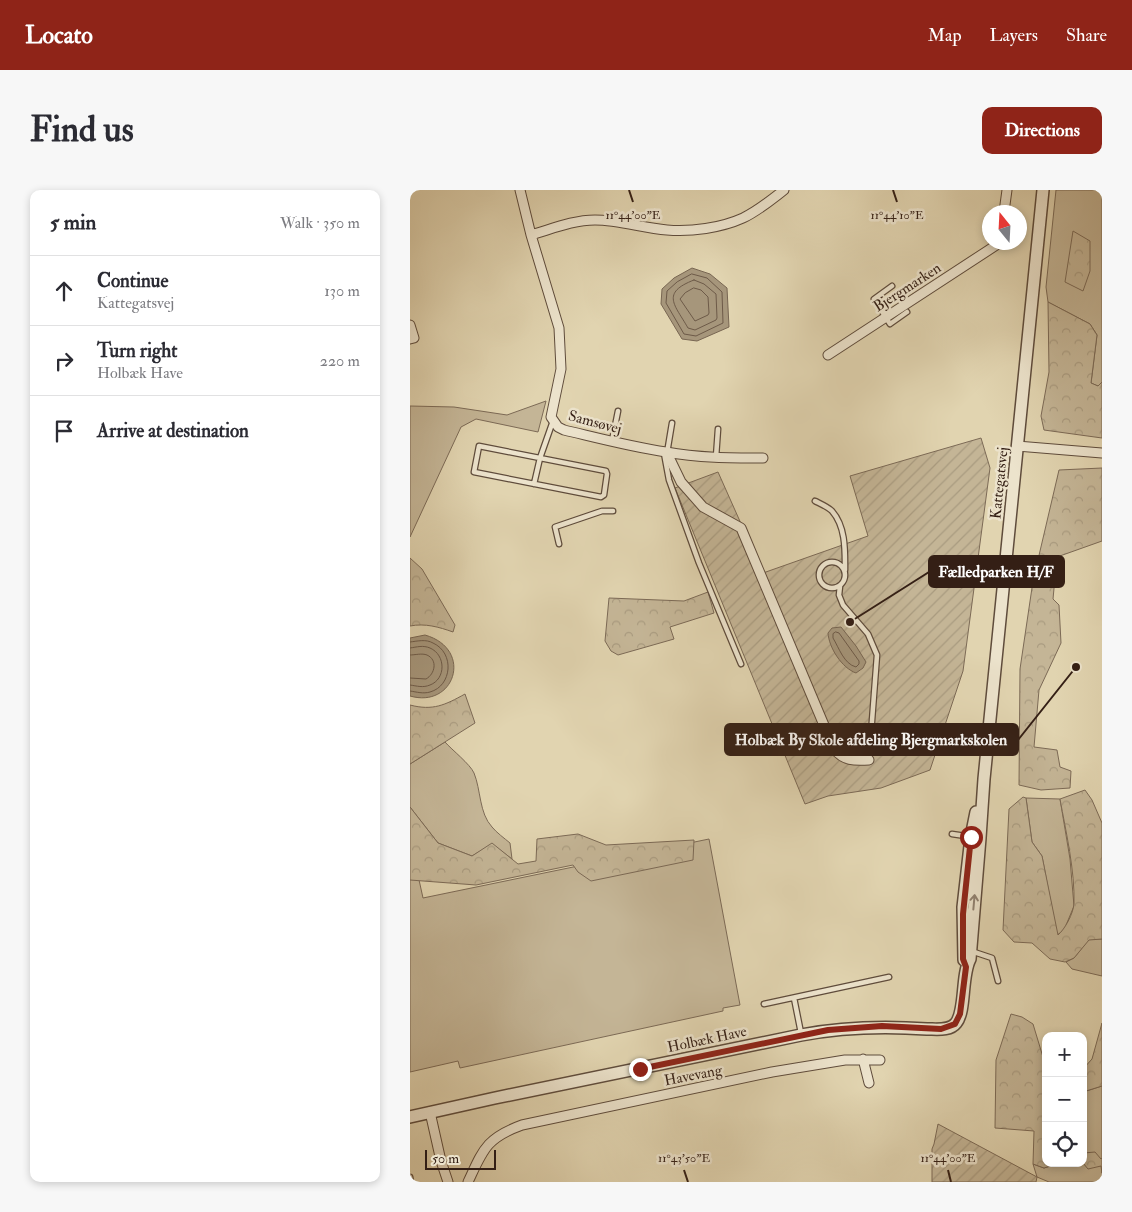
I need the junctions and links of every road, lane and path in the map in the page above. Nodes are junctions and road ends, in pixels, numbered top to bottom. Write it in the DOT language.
graph roads {
  1 [pos="520,190"];
  2 [pos="784,190"];
  3 [pos="1007,190"];
  4 [pos="1043,190"];
  5 [pos="1005,205"];
  6 [pos="531,234"];
  7 [pos="989,250"];
  8 [pos="892,286"];
  9 [pos="907,312"];
  10 [pos="886,318"];
  11 [pos="410,325"];
  12 [pos="410,339"];
  13 [pos="828,355"];
  14 [pos="618,412"];
  15 [pos="553,421"];
  16 [pos="672,423"];
  17 [pos="718,429"];
  18 [pos="612,442"];
  19 [pos="1017,446"];
  20 [pos="665,452"];
  21 [pos="1102,453"];
  22 [pos="540,458"];
  23 [pos="716,458"];
  24 [pos="763,458"];
  25 [pos="534,484"];
  26 [pos="815,501"];
  27 [pos="613,511"];
  28 [pos="559,544"];
  29 [pos="845,571"];
  30 [pos="840,586"];
  31 [pos="741,664"];
  32 [pos="869,760"];
  33 [pos="952,834"];
  34 [pos="976,837"];
  35 [pos="970,950"];
  36 [pos="966,967"];
  37 [pos="889,976"];
  38 [pos="998,981"];
  39 [pos="794,998"];
  40 [pos="764,1004"];
  41 [pos="953,1026"];
  42 [pos="801,1034"];
  43 [pos="863,1059"];
  44 [pos="880,1060"];
  45 [pos="869,1082"];
  46 [pos="430,1112"];
  47 [pos="410,1117"];
  48 [pos="410,1176"];
  49 [pos="411,1182"];
  50 [pos="448,1182"];
  51 [pos="468,1182"];
  1 -- 6 [label="street, Samsøvej"];
  2 -- 6 [label="street"];
  3 -- 5 [label="street"];
  4 -- 19 [label="street, Kattegatsvej"];
  6 -- 15 [label="street, Samsøvej"];
  7 -- 10 [label="street, Bjergmarken"];
  8 -- 10 [label="lane"];
  9 -- 10 [label="lane"];
  10 -- 13 [label="street, Bjergmarken"];
  11 -- 12 [label="street"];
  14 -- 18 [label="lane"];
  15 -- 18 [label="street, Samsøvej"];
  15 -- 22 [label="lane"];
  16 -- 20 [label="lane"];
  17 -- 23 [label="lane"];
  18 -- 20 [label="street, Samsøvej"];
  19 -- 21 [label="street"];
  19 -- 34 [label="street, Kattegatsvej"];
  20 -- 23 [label="street, Samsøvej"];
  20 -- 31 [label="lane"];
  20 -- 32 [label="street"];
  22 -- 25 [label="lane"];
  22 -- 25 [label="lane"];
  22 -- 25 [label="lane"];
  23 -- 24 [label="street, Samsøvej"];
  26 -- 29 [label="lane"];
  27 -- 28 [label="lane"];
  29 -- 30 [label="lane"];
  29 -- 30 [label="lane"];
  30 -- 32 [label="lane"];
  33 -- 34 [label="lane"];
  35 -- 34 [label="street, Kattegatsvej, one-way"];
  34 -- 36 [label="street, Kattegatsvej"];
  35 -- 36 [label="street, Kattegatsvej"];
  35 -- 38 [label="lane"];
  36 -- 41 [label="street, Kattegatsvej"];
  37 -- 39 [label="lane"];
  39 -- 40 [label="lane"];
  39 -- 42 [label="lane"];
  41 -- 42 [label="street, Holbæk Have"];
  42 -- 46 [label="street, Holbæk Have"];
  43 -- 44 [label="street, Havevang"];
  43 -- 45 [label="street"];
  43 -- 51 [label="street, Havevang"];
  46 -- 47 [label="street, Holbæk Have"];
  46 -- 50 [label="street"];
  48 -- 49 [label="lane"];
}
